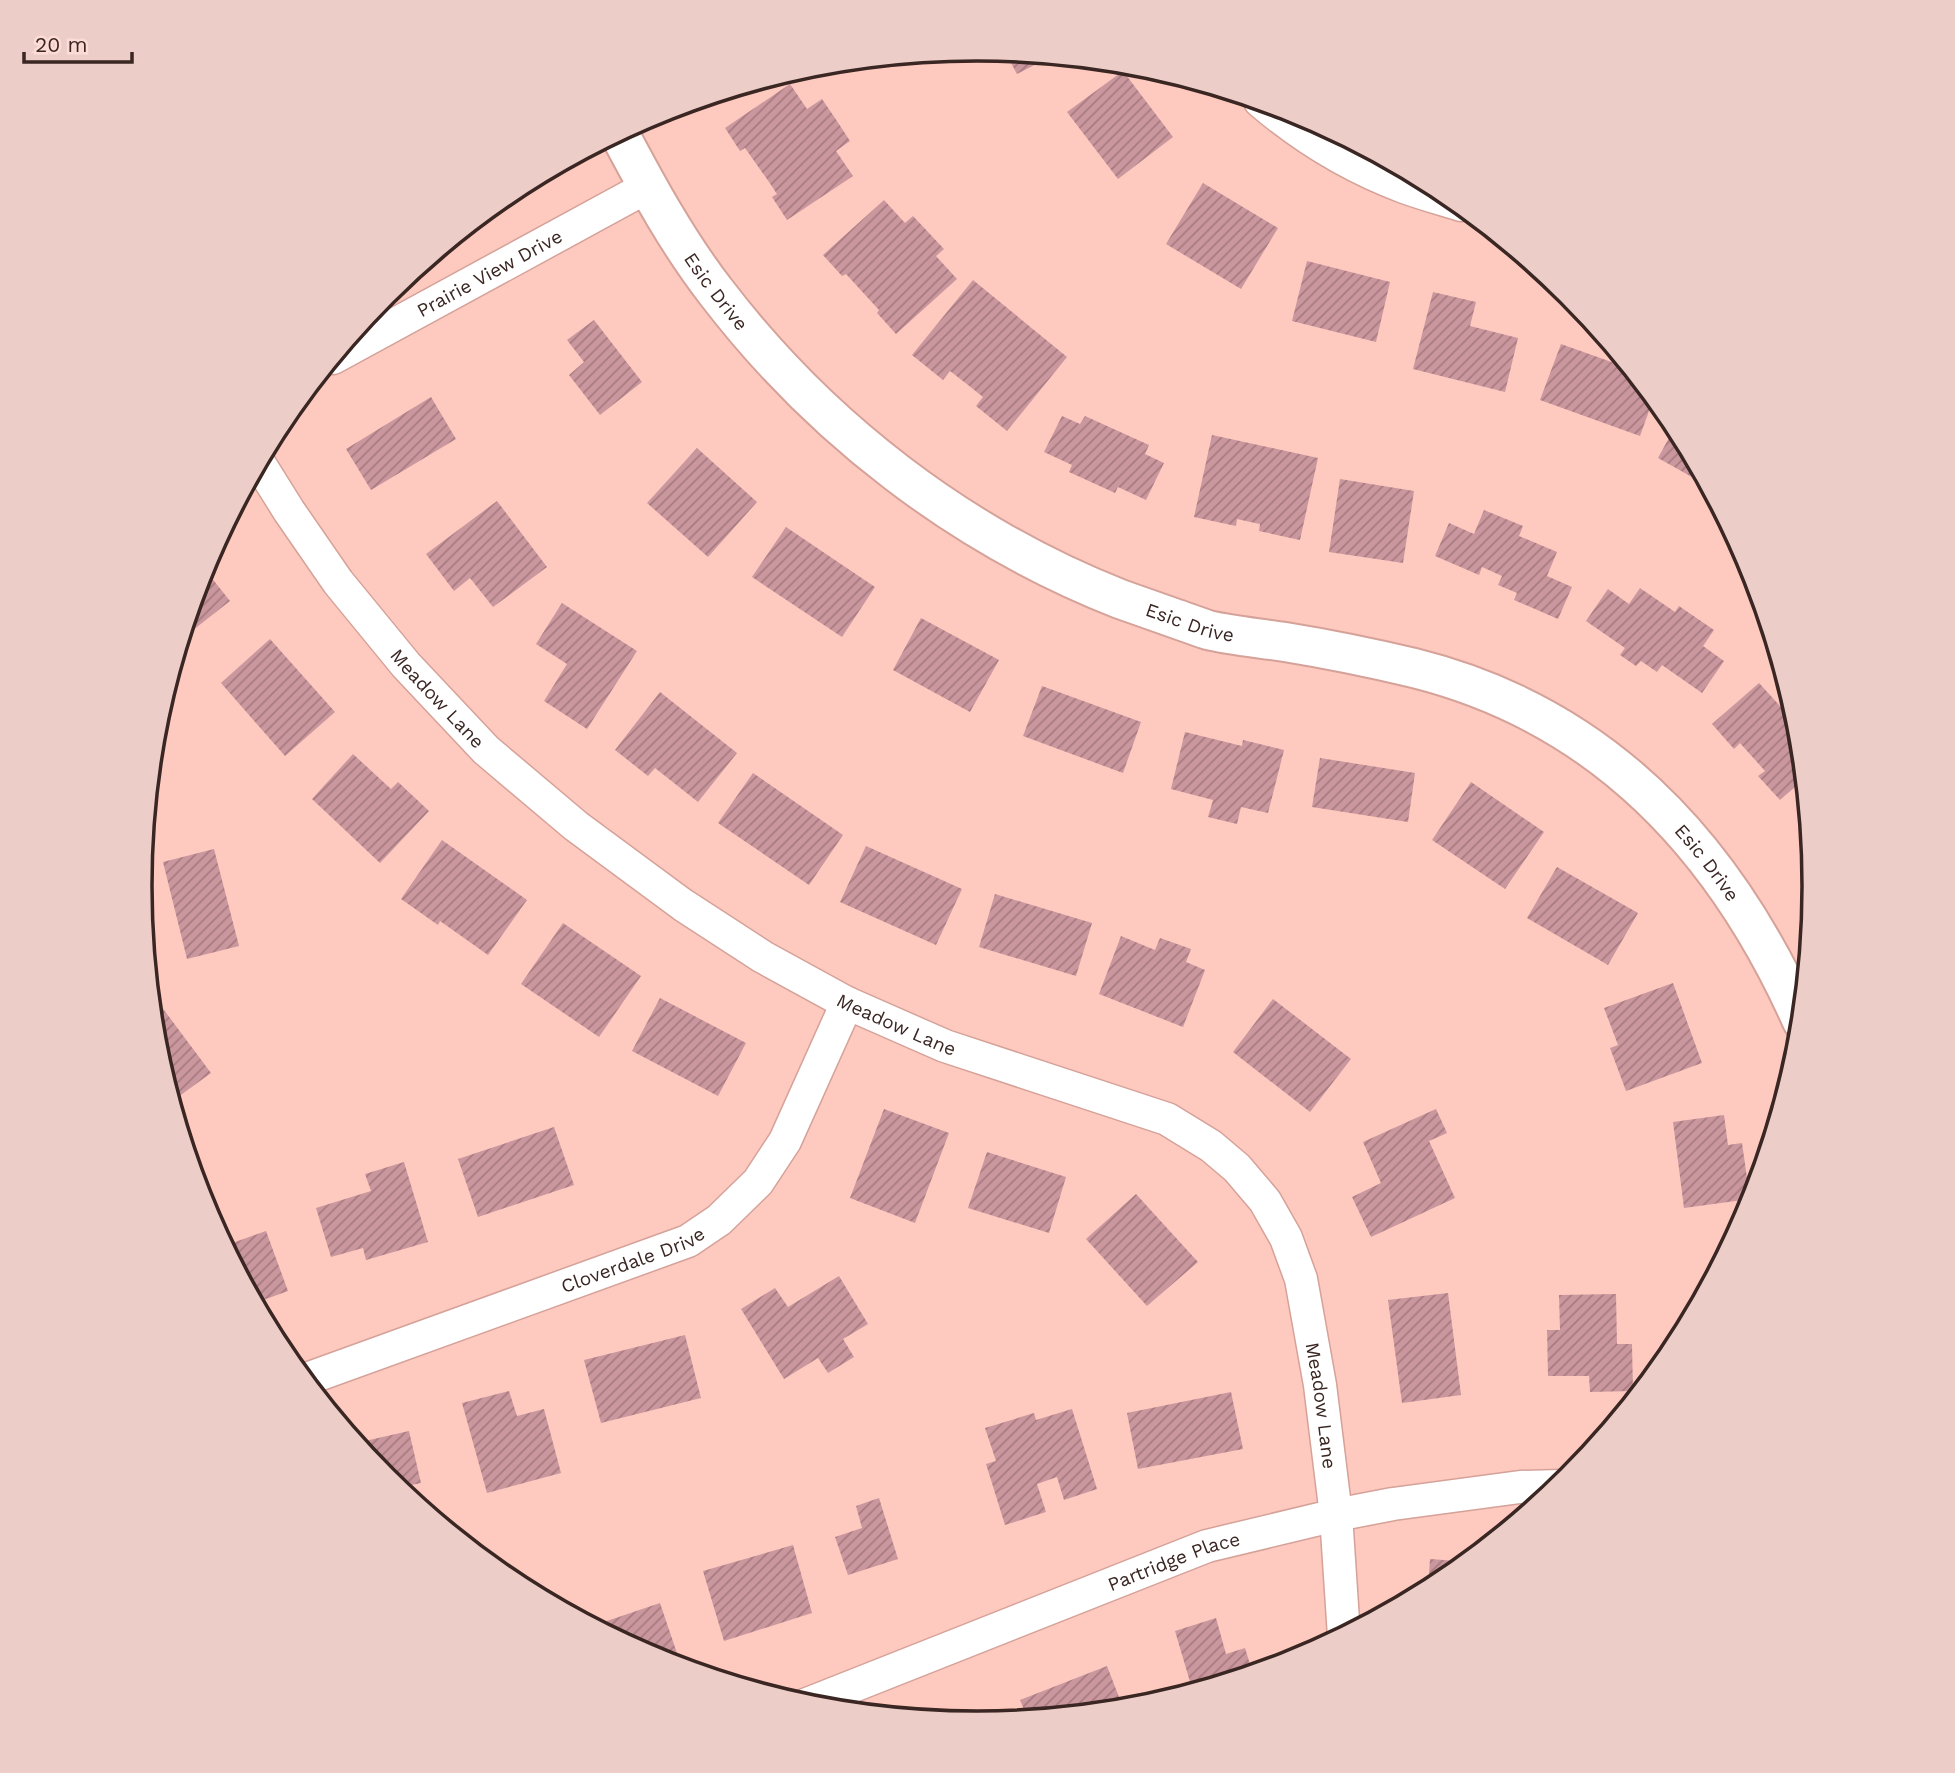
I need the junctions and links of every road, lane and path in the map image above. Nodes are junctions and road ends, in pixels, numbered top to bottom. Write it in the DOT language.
graph roads {
  1 [pos="1283,120"];
  2 [pos="623,141"];
  3 [pos="647,187"];
  4 [pos="1426,194"];
  5 [pos="353,347"];
  6 [pos="264,472"];
  7 [pos="847,1003"];
  8 [pos="1794,1005"];
  9 [pos="314,1376"];
  10 [pos="1544,1486"];
  11 [pos="1336,1515"];
  12 [pos="1343,1626"];
  13 [pos="825,1697"];
  1 -- 4 [label="street"];
  2 -- 3 [label="street, Esic Drive"];
  3 -- 5 [label="street, Prairie View Drive"];
  3 -- 8 [label="street, Esic Drive"];
  6 -- 7 [label="street, Meadow Lane"];
  7 -- 9 [label="street, Cloverdale Drive"];
  7 -- 11 [label="street, Meadow Lane"];
  10 -- 11 [label="street, Partridge Place"];
  11 -- 12 [label="street, Meadow Lane"];
  11 -- 13 [label="street, Partridge Place"];
}
